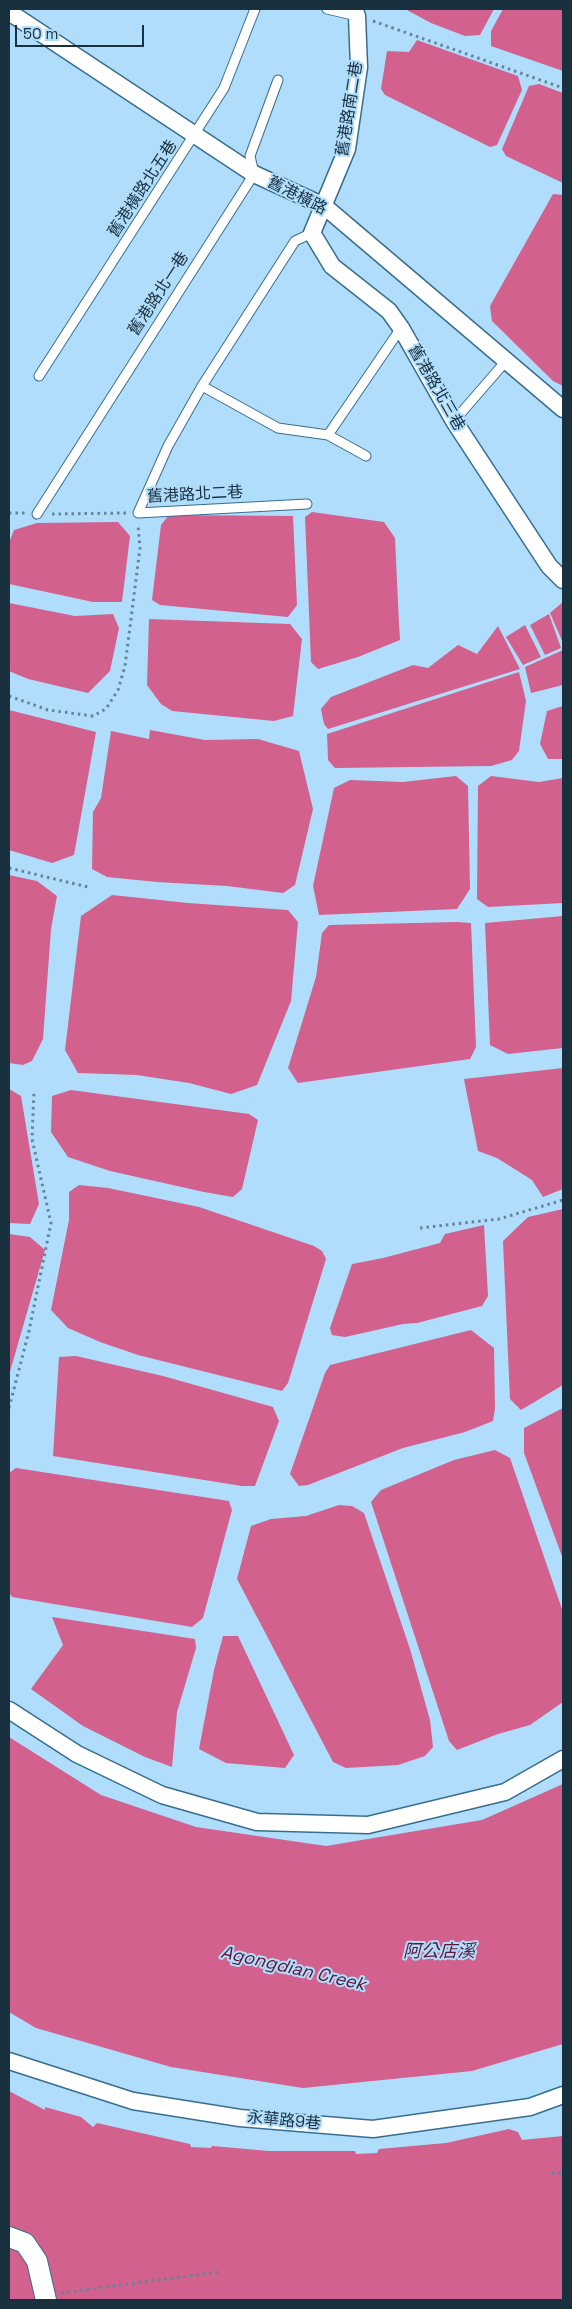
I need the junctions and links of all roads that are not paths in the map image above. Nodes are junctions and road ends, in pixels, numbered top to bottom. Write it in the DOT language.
graph roads {
  1 [pos="255,9"];
  2 [pos="326,9"];
  3 [pos="9,12"];
  4 [pos="356,12"];
  5 [pos="278,80"];
  6 [pos="195,136"];
  7 [pos="254,174"];
  8 [pos="324,206"];
  9 [pos="312,233"];
  10 [pos="402,328"];
  11 [pos="506,361"];
  12 [pos="39,376"];
  13 [pos="202,386"];
  14 [pos="563,409"];
  15 [pos="454,420"];
  16 [pos="328,435"];
  17 [pos="366,456"];
  18 [pos="307,504"];
  19 [pos="37,514"];
  20 [pos="563,580"];
  21 [pos="9,1710"];
  22 [pos="563,1758"];
  23 [pos="9,2061"];
  24 [pos="563,2095"];
  25 [pos="9,2237"];
  26 [pos="46,2298"];
  1 -- 6 [label="lane, 舊港橫路北五巷"];
  2 -- 4 [label="lane"];
  3 -- 6 [label="street, 舊港橫路"];
  4 -- 8 [label="street, 舊港路南二巷"];
  5 -- 7 [label="lane"];
  6 -- 7 [label="street, 舊港橫路"];
  6 -- 12 [label="lane, 舊港橫路北五巷"];
  7 -- 8 [label="street, 舊港橫路"];
  7 -- 19 [label="lane, 舊港路北一巷"];
  8 -- 9 [label="street"];
  8 -- 11 [label="street, 舊港橫路"];
  9 -- 10 [label="street, 舊港路北三巷"];
  9 -- 13 [label="lane, 舊港路北二巷"];
  10 -- 15 [label="street, 舊港路北三巷"];
  10 -- 16 [label="lane"];
  11 -- 14 [label="street, 舊港橫路"];
  11 -- 15 [label="lane"];
  13 -- 16 [label="lane"];
  13 -- 18 [label="lane, 舊港路北二巷"];
  15 -- 20 [label="street, 舊港路北三巷"];
  16 -- 17 [label="lane"];
  21 -- 22 [label="street"];
  23 -- 24 [label="street, 永華路9巷"];
  25 -- 26 [label="street"];
}
